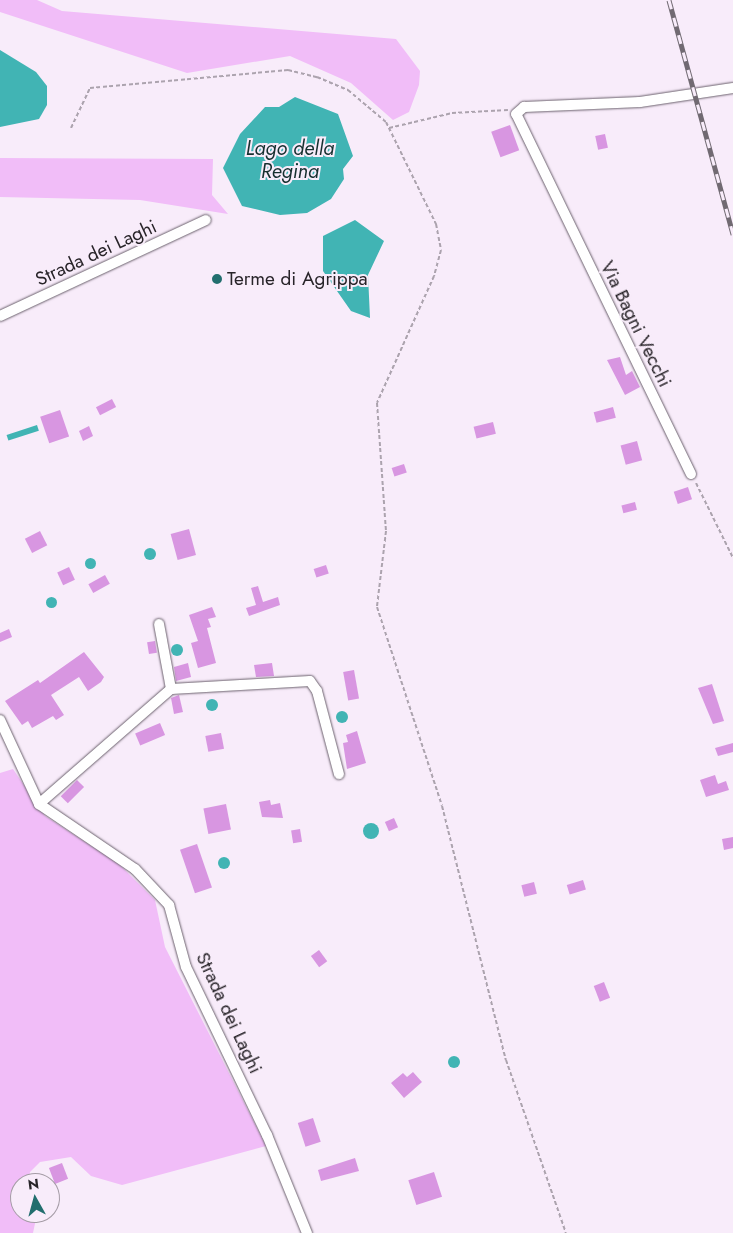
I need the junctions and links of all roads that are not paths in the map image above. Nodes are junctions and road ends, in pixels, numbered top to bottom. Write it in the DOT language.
graph roads {
  1 [pos="733,88"];
  2 [pos="206,220"];
  3 [pos="0,316"];
  4 [pos="692,474"];
  5 [pos="159,624"];
  6 [pos="171,690"];
  7 [pos="0,720"];
  8 [pos="339,774"];
  9 [pos="39,804"];
  10 [pos="307,1233"];
  1 -- 4 [label="street, Via Bagni Vecchi"];
  2 -- 3 [label="street, Strada dei Laghi"];
  5 -- 6 [label="street"];
  6 -- 8 [label="street"];
  6 -- 9 [label="street"];
  7 -- 9 [label="street"];
  9 -- 10 [label="street, Strada dei Laghi"];
}
